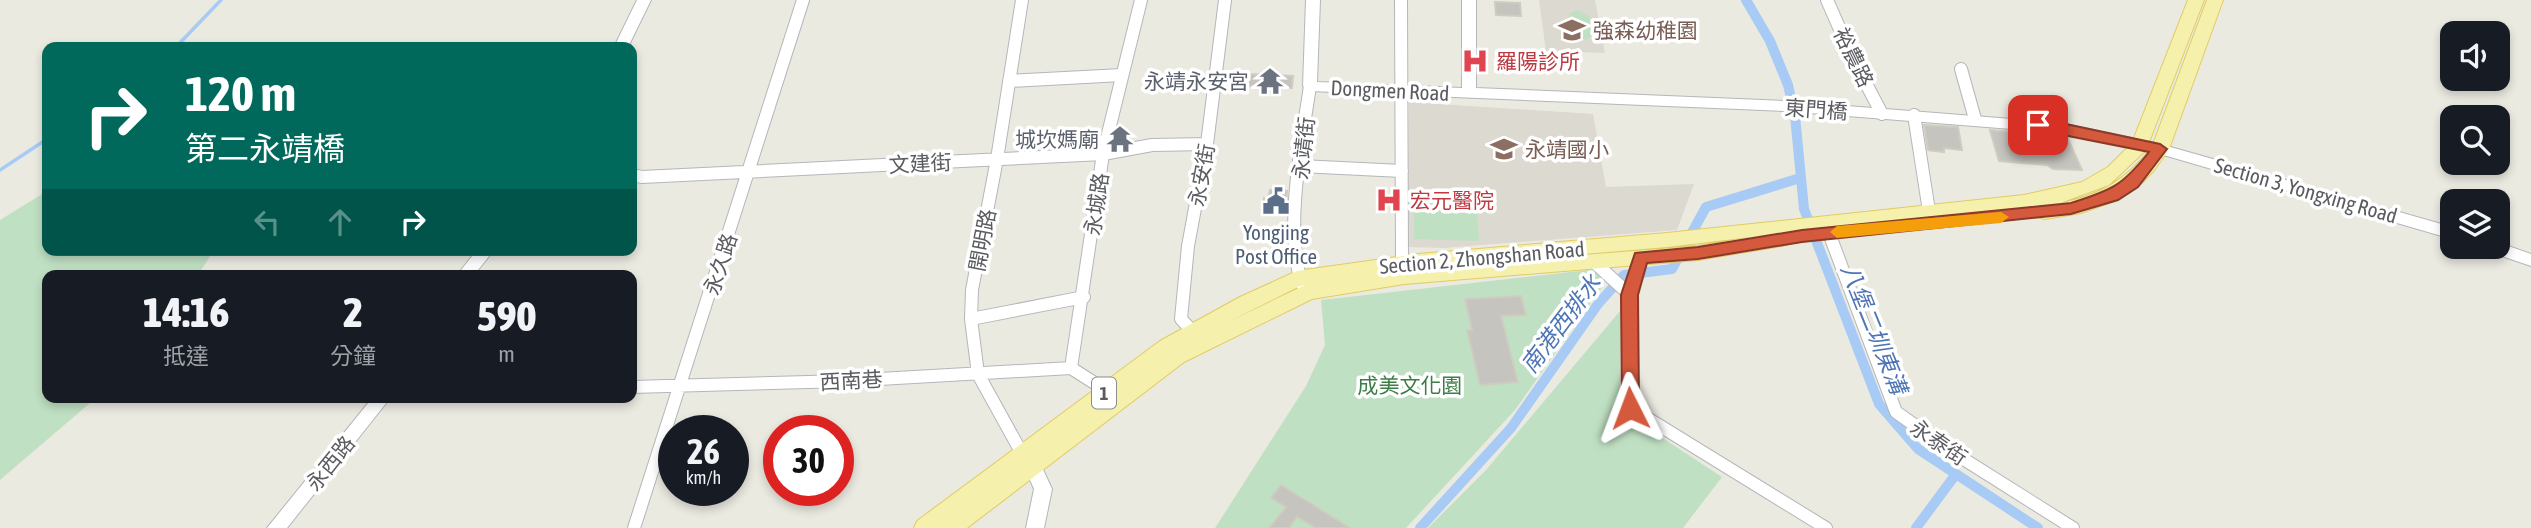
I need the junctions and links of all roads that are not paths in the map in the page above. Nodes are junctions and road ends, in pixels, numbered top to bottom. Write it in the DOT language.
graph roads {
  1 [pos="644,0"];
  2 [pos="803,0"];
  3 [pos="1023,0"];
  4 [pos="1141,0"];
  5 [pos="1226,0"];
  6 [pos="1313,0"];
  7 [pos="1401,0"];
  8 [pos="1469,0"];
  9 [pos="1827,0"];
  10 [pos="2196,0"];
  11 [pos="2215,0"];
  12 [pos="623,42"];
  13 [pos="1961,69"];
  14 [pos="1122,75"];
  15 [pos="1009,80"];
  16 [pos="1310,86"];
  17 [pos="1401,91"];
  18 [pos="1469,94"];
  19 [pos="1882,114"];
  20 [pos="1914,115"];
  21 [pos="1975,119"];
  22 [pos="1207,144"];
  23 [pos="2140,146"];
  24 [pos="2160,149"];
  25 [pos="1103,154"];
  26 [pos="997,159"];
  27 [pos="1300,166"];
  28 [pos="1402,171"];
  29 [pos="750,173"];
  30 [pos="637,176"];
  31 [pos="1929,211"];
  32 [pos="1827,227"];
  33 [pos="1800,230"];
  34 [pos="2440,230"];
  35 [pos="2510,253"];
  36 [pos="481,256"];
  37 [pos="1641,257"];
  38 [pos="2531,260"];
  39 [pos="1593,261"];
  40 [pos="1402,263"];
  41 [pos="469,270"];
  42 [pos="1302,285"];
  43 [pos="1630,295"];
  44 [pos="1084,297"];
  45 [pos="971,319"];
  46 [pos="1198,337"];
  47 [pos="1071,368"];
  48 [pos="978,374"];
  49 [pos="680,386"];
  50 [pos="637,387"];
  51 [pos="1107,391"];
  52 [pos="378,403"];
  53 [pos="1027,461"];
  54 [pos="276,528"];
  55 [pos="634,528"];
  56 [pos="925,528"];
  57 [pos="950,528"];
  58 [pos="1035,528"];
  59 [pos="1826,528"];
  60 [pos="2073,528"];
  1 -- 12 [label="street"];
  2 -- 29 [label="street, 永久路"];
  3 -- 15 [label="street, 開明路"];
  4 -- 14 [label="street, 永城路"];
  5 -- 22 [label="street, 永安街"];
  6 -- 16 [label="street, 永靖街"];
  7 -- 17 [label="street"];
  8 -- 18 [label="street"];
  9 -- 19 [label="street, 裕農路"];
  10 -- 23 [label="main road, 1"];
  11 -- 24 [label="main road, 1"];
  13 -- 21 [label="street"];
  14 -- 15 [label="street"];
  14 -- 25 [label="street, 永城路"];
  15 -- 26 [label="street, 開明路"];
  16 -- 17 [label="street, Dongmen Road"];
  16 -- 27 [label="street, 永靖街"];
  17 -- 18 [label="street, Dongmen Road"];
  17 -- 28 [label="street"];
  18 -- 19 [label="street, 東門橋"];
  19 -- 20 [label="street, 東門橋"];
  20 -- 21 [label="street, 東門橋"];
  20 -- 31 [label="street"];
  21 -- 23 [label="street, 東門橋"];
  22 -- 25 [label="street, 文建街"];
  22 -- 46 [label="street, 永安街"];
  23 -- 24 [label="street, 東門橋"];
  23 -- 31 [label="main road, 1"];
  24 -- 32 [label="main road, 1"];
  24 -- 34 [label="street, Section 3, Yongxing Road"];
  25 -- 26 [label="street, 文建街"];
  25 -- 44 [label="street, 永城路"];
  26 -- 29 [label="street, 文建街"];
  26 -- 45 [label="street, 開明路"];
  27 -- 28 [label="street"];
  27 -- 42 [label="street, 永靖街"];
  28 -- 40 [label="street"];
  29 -- 30 [label="street, 文建街"];
  29 -- 49 [label="street, 永久路"];
  31 -- 32 [label="main road, 1"];
  32 -- 33 [label="main road, 1"];
  32 -- 60 [label="street, 永泰街"];
  33 -- 37 [label="main road, 1"];
  33 -- 40 [label="main road, Section 2, Zhongshan Road / 1"];
  35 -- 38 [label="street"];
  36 -- 41 [label="street"];
  37 -- 39 [label="main road, Section 2, Zhongshan Road / 1"];
  37 -- 43 [label="street"];
  39 -- 42 [label="main road, Section 2, Zhongshan Road / 1"];
  39 -- 43 [label="street"];
  40 -- 42 [label="main road, Section 2, Zhongshan Road / 1"];
  42 -- 46 [label="main road, 1"];
  43 -- 59 [label="street"];
  44 -- 45 [label="street"];
  44 -- 47 [label="street, 永城路"];
  45 -- 48 [label="street, 開明路"];
  46 -- 51 [label="main road, 1"];
  46 -- 53 [label="main road, 1"];
  47 -- 48 [label="street, 西南巷"];
  47 -- 51 [label="street"];
  48 -- 49 [label="street, 西南巷"];
  48 -- 53 [label="street, 開明路"];
  49 -- 50 [label="street, 西南巷"];
  49 -- 55 [label="street, 永久路"];
  51 -- 53 [label="main road, 1"];
  52 -- 54 [label="street, 永西路"];
  53 -- 56 [label="main road, 1"];
  53 -- 57 [label="main road, 1"];
  53 -- 58 [label="street"];
}
